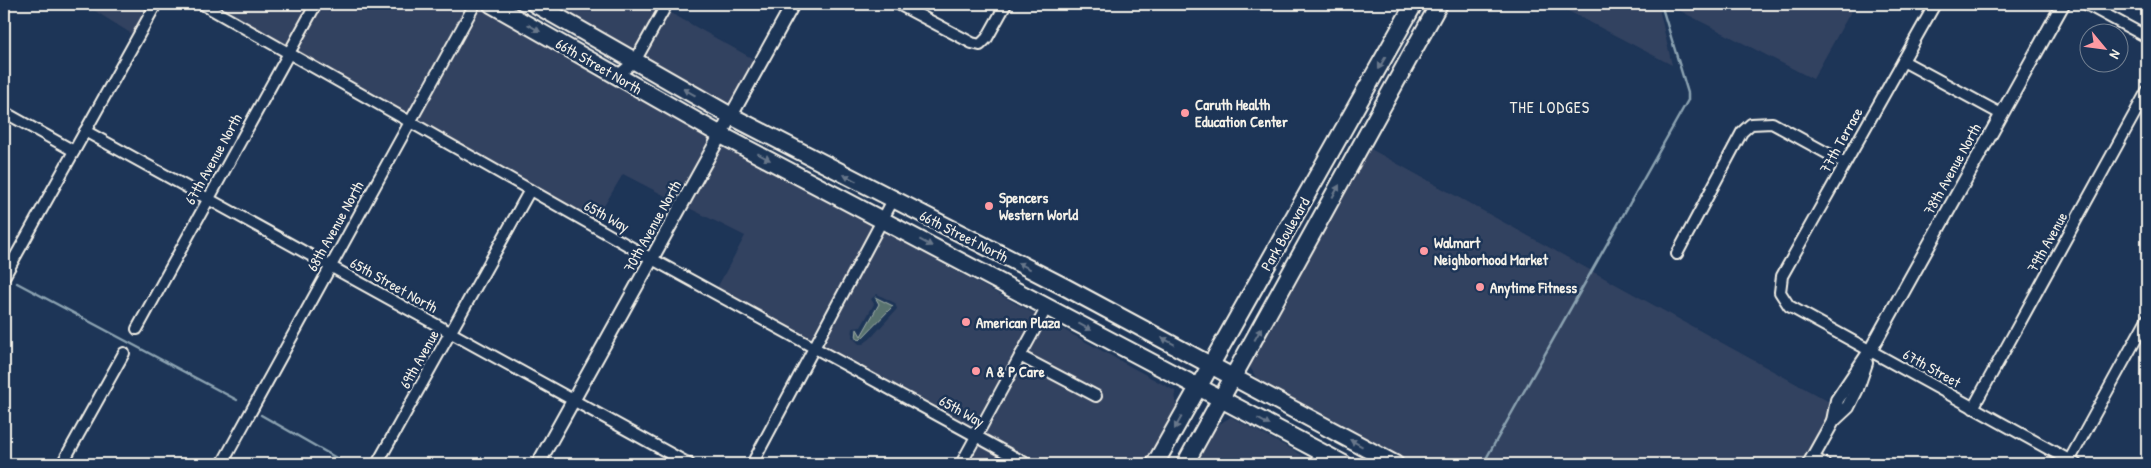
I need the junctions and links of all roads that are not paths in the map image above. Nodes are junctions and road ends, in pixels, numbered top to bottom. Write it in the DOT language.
graph roads {
  1 [pos="156,4"];
  2 [pos="202,4"];
  3 [pos="316,4"];
  4 [pos="476,4"];
  5 [pos="492,4"];
  6 [pos="535,4"];
  7 [pos="667,4"];
  8 [pos="793,4"];
  9 [pos="898,4"];
  10 [pos="1006,4"];
  11 [pos="1414,4"];
  12 [pos="1439,4"];
  13 [pos="1934,4"];
  14 [pos="2063,4"];
  15 [pos="2086,4"];
  16 [pos="2147,37"];
  17 [pos="289,53"];
  18 [pos="635,61"];
  19 [pos="1903,61"];
  20 [pos="617,76"];
  21 [pos="1367,88"];
  22 [pos="2147,91"];
  23 [pos="4,112"];
  24 [pos="2001,114"];
  25 [pos="731,116"];
  26 [pos="410,122"];
  27 [pos="85,132"];
  28 [pos="721,135"];
  29 [pos="74,151"];
  30 [pos="1353,161"];
  31 [pos="1845,163"];
  32 [pos="530,190"];
  33 [pos="208,199"];
  34 [pos="894,200"];
  35 [pos="883,220"];
  36 [pos="1676,254"];
  37 [pos="652,258"];
  38 [pos="330,266"];
  39 [pos="5,271"];
  40 [pos="1780,292"];
  41 [pos="1047,307"];
  42 [pos="2147,318"];
  43 [pos="137,329"];
  44 [pos="451,333"];
  45 [pos="815,346"];
  46 [pos="1870,351"];
  47 [pos="124,353"];
  48 [pos="1020,356"];
  49 [pos="1211,364"];
  50 [pos="1235,377"];
  51 [pos="1198,386"];
  52 [pos="1096,396"];
  53 [pos="1221,399"];
  54 [pos="574,401"];
  55 [pos="1973,408"];
  56 [pos="976,436"];
  57 [pos="1811,461"];
  58 [pos="2073,462"];
  59 [pos="62,464"];
  60 [pos="222,464"];
  61 [pos="377,464"];
  62 [pos="538,464"];
  63 [pos="689,464"];
  64 [pos="752,464"];
  65 [pos="961,464"];
  66 [pos="1027,464"];
  67 [pos="1155,464"];
  68 [pos="1185,464"];
  69 [pos="1344,464"];
  70 [pos="1395,464"];
  71 [pos="1825,464"];
  1 -- 27 [label="street"];
  2 -- 17 [label="street, 65th Way"];
  3 -- 17 [label="street, 67th Avenue North"];
  4 -- 26 [label="street, 68th Avenue North"];
  5 -- 20 [label="main road, 66th Street North, one-way"];
  6 -- 18 [label="main road, 66th Street North"];
  7 -- 18 [label="street"];
  8 -- 25 [label="street, 70th Avenue North"];
  9 -- 10 [label="street"];
  11 -- 21 [label="main road, Park Boulevard, one-way"];
  12 -- 30 [label="main road, Park Boulevard"];
  13 -- 19 [label="street, 77th Terrace"];
  14 -- 24 [label="street, 78th Avenue North"];
  15 -- 16 [label="street"];
  17 -- 26 [label="street, 65th Way"];
  17 -- 33 [label="street, 67th Avenue North"];
  18 -- 20 [label="street"];
  25 -- 18 [label="main road, 66th Street North, one-way"];
  19 -- 24 [label="street"];
  19 -- 31 [label="street, 77th Terrace"];
  20 -- 28 [label="main road, 66th Street North"];
  21 -- 30 [label="main road"];
  21 -- 49 [label="main road, Park Boulevard"];
  22 -- 55 [label="street, 79th Avenue"];
  23 -- 29 [label="street"];
  24 -- 46 [label="street, 78th Avenue North"];
  25 -- 28 [label="street, 70th Avenue North"];
  34 -- 25 [label="main road, 66th Street North, one-way"];
  26 -- 32 [label="street, 65th Way"];
  26 -- 38 [label="street, 68th Avenue North"];
  27 -- 29 [label="street"];
  27 -- 33 [label="street, 65th Street North"];
  28 -- 35 [label="main road, 66th Street North, one-way"];
  28 -- 37 [label="street, 70th Avenue North"];
  29 -- 39 [label="street"];
  50 -- 30 [label="main road, Park Boulevard, one-way"];
  31 -- 36 [label="street"];
  31 -- 40 [label="street, 77th Terrace"];
  32 -- 37 [label="street, 65th Way"];
  32 -- 44 [label="street, 69th Avenue"];
  33 -- 38 [label="street, 65th Street North"];
  33 -- 43 [label="street, 67th Avenue North"];
  34 -- 35 [label="street"];
  49 -- 34 [label="main road, 66th Street North, one-way"];
  35 -- 41 [label="main road, 66th Street North, one-way"];
  35 -- 45 [label="street"];
  37 -- 45 [label="street, 65th Way"];
  37 -- 54 [label="street, 70th Avenue North"];
  38 -- 44 [label="street, 65th Street North"];
  38 -- 60 [label="street, 68th Avenue North"];
  40 -- 46 [label="street, 67th Street"];
  41 -- 48 [label="street"];
  41 -- 51 [label="main road, 66th Street North, one-way"];
  42 -- 58 [label="street"];
  44 -- 54 [label="street, 65th Street North"];
  44 -- 61 [label="street, 69th Avenue"];
  45 -- 56 [label="street, 65th Way"];
  45 -- 64 [label="street"];
  46 -- 55 [label="street, 67th Street"];
  46 -- 57 [label="street, 78th Avenue North"];
  47 -- 59 [label="street"];
  48 -- 52 [label="street"];
  48 -- 56 [label="street"];
  49 -- 50 [label="main road, 66th Street North"];
  49 -- 51 [label="main road, Park Boulevard"];
  50 -- 53 [label="main road, Park Boulevard"];
  70 -- 50 [label="main road, 66th Street North, one-way"];
  51 -- 53 [label="main road, 66th Street North"];
  51 -- 67 [label="main road, Park Boulevard, one-way"];
  53 -- 68 [label="main road, Park Boulevard"];
  53 -- 69 [label="main road, 66th Street North, one-way"];
  54 -- 62 [label="street, 70th Avenue North"];
  54 -- 63 [label="street, 65th Street North"];
  55 -- 58 [label="street, 67th Street"];
  56 -- 65 [label="street"];
  56 -- 66 [label="street, 65th Way"];
  57 -- 71 [label="street"];
}
